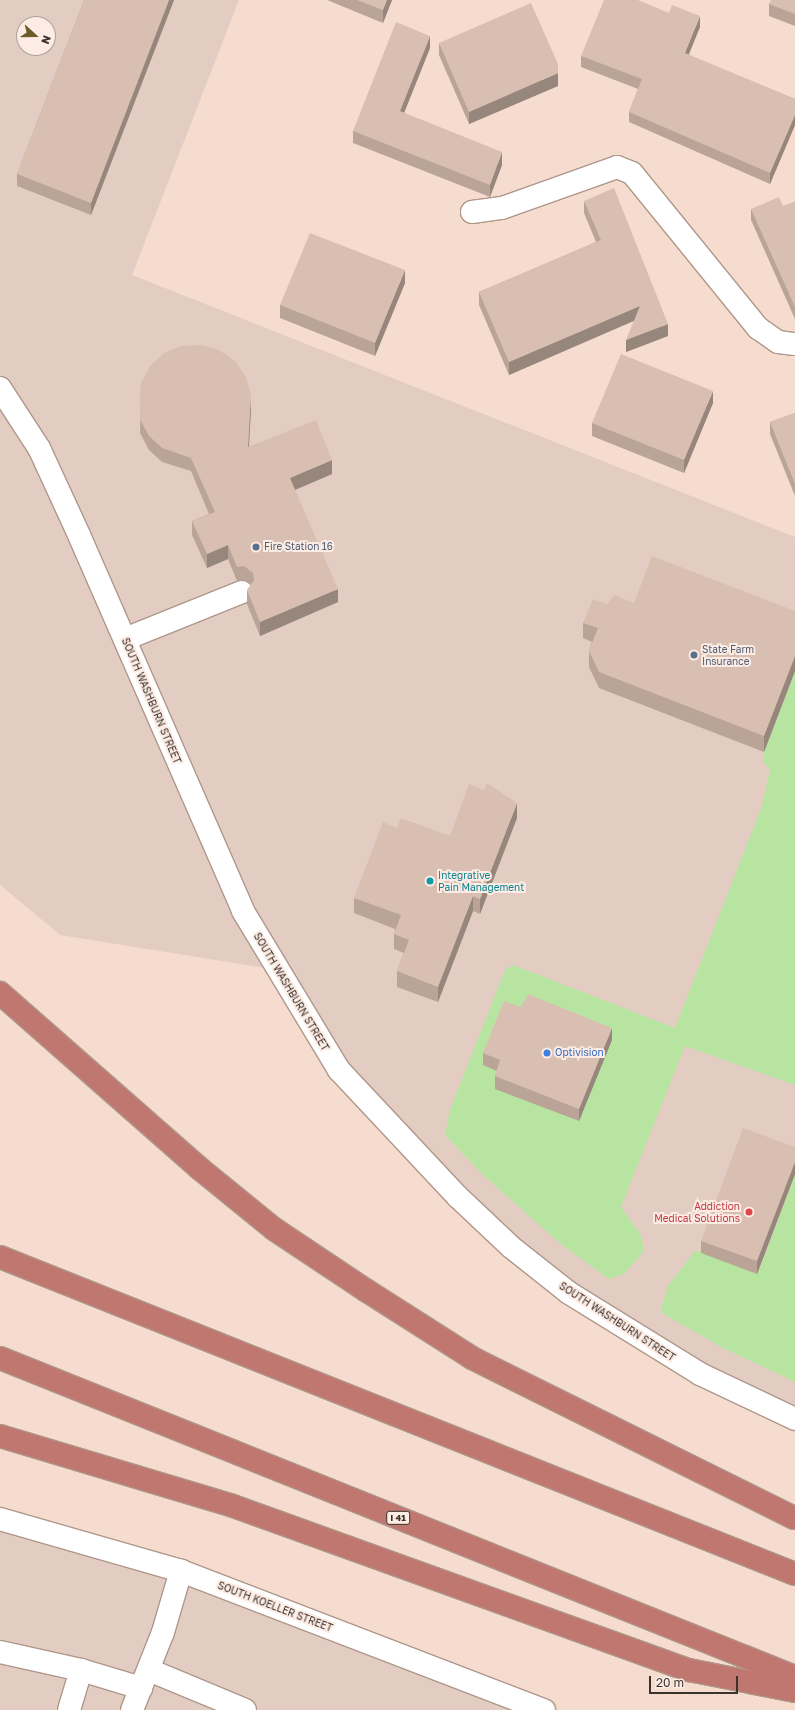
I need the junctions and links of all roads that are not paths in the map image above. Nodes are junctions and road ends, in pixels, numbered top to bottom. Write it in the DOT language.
graph roads {
  1 [pos="472,212"];
  2 [pos="795,344"];
  3 [pos="0,388"];
  4 [pos="242,592"];
  5 [pos="125,639"];
  6 [pos="0,993"];
  7 [pos="0,1257"];
  8 [pos="0,1358"];
  9 [pos="795,1419"];
  10 [pos="0,1436"];
  11 [pos="795,1518"];
  12 [pos="0,1519"];
  13 [pos="182,1571"];
  14 [pos="795,1574"];
  15 [pos="0,1652"];
  16 [pos="81,1670"];
  17 [pos="795,1677"];
  18 [pos="145,1679"];
  19 [pos="795,1691"];
  20 [pos="70,1710"];
  21 [pos="132,1710"];
  22 [pos="245,1710"];
  23 [pos="544,1710"];
  1 -- 2 [label="street"];
  3 -- 5 [label="street, SOUTH WASHBURN STREET"];
  4 -- 5 [label="street"];
  5 -- 9 [label="street, SOUTH WASHBURN STREET"];
  6 -- 11 [label="highway"];
  7 -- 14 [label="highway"];
  8 -- 17 [label="highway, I 41"];
  10 -- 19 [label="highway"];
  12 -- 13 [label="street, SOUTH KOELLER STREET"];
  13 -- 18 [label="street"];
  13 -- 23 [label="street, SOUTH KOELLER STREET"];
  15 -- 16 [label="street"];
  16 -- 18 [label="street"];
  16 -- 20 [label="street"];
  18 -- 21 [label="street"];
  18 -- 22 [label="street"];
}
